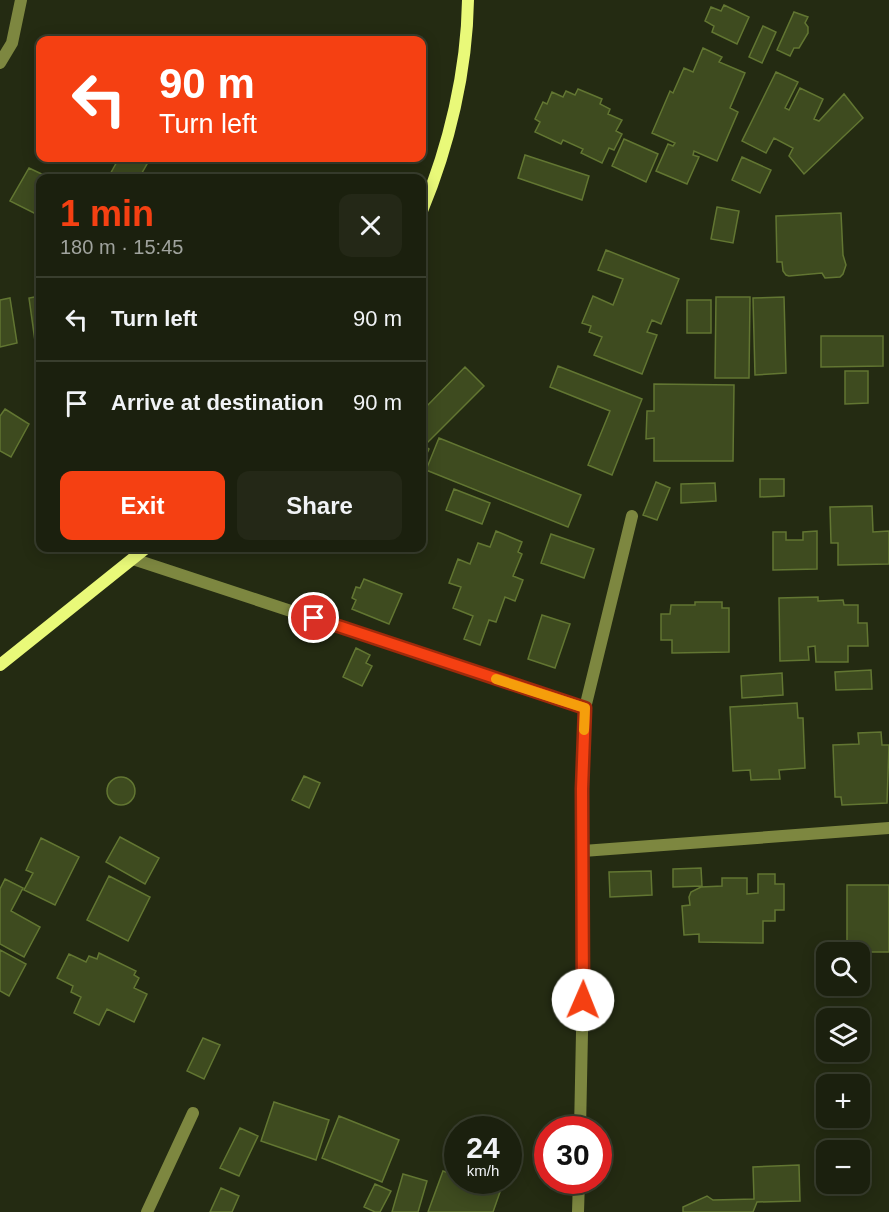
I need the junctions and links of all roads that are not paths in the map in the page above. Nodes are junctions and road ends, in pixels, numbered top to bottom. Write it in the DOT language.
graph roads {
  1 [pos="21,0"];
  2 [pos="468,0"];
  3 [pos="0,63"];
  4 [pos="426,199"];
  5 [pos="632,516"];
  6 [pos="141,552"];
  7 [pos="133,559"];
  8 [pos="0,665"];
  9 [pos="585,708"];
  10 [pos="889,828"];
  11 [pos="583,850"];
  12 [pos="193,1113"];
  13 [pos="580,1116"];
  14 [pos="579,1194"];
  15 [pos="147,1212"];
  16 [pos="578,1212"];
  1 -- 3 [label="street"];
  2 -- 4 [label="main road"];
  5 -- 9 [label="street"];
  6 -- 7 [label="main road"];
  7 -- 8 [label="main road"];
  7 -- 9 [label="street"];
  9 -- 11 [label="street"];
  10 -- 11 [label="street"];
  11 -- 13 [label="street"];
  12 -- 15 [label="street"];
  14 -- 16 [label="street"];
}
